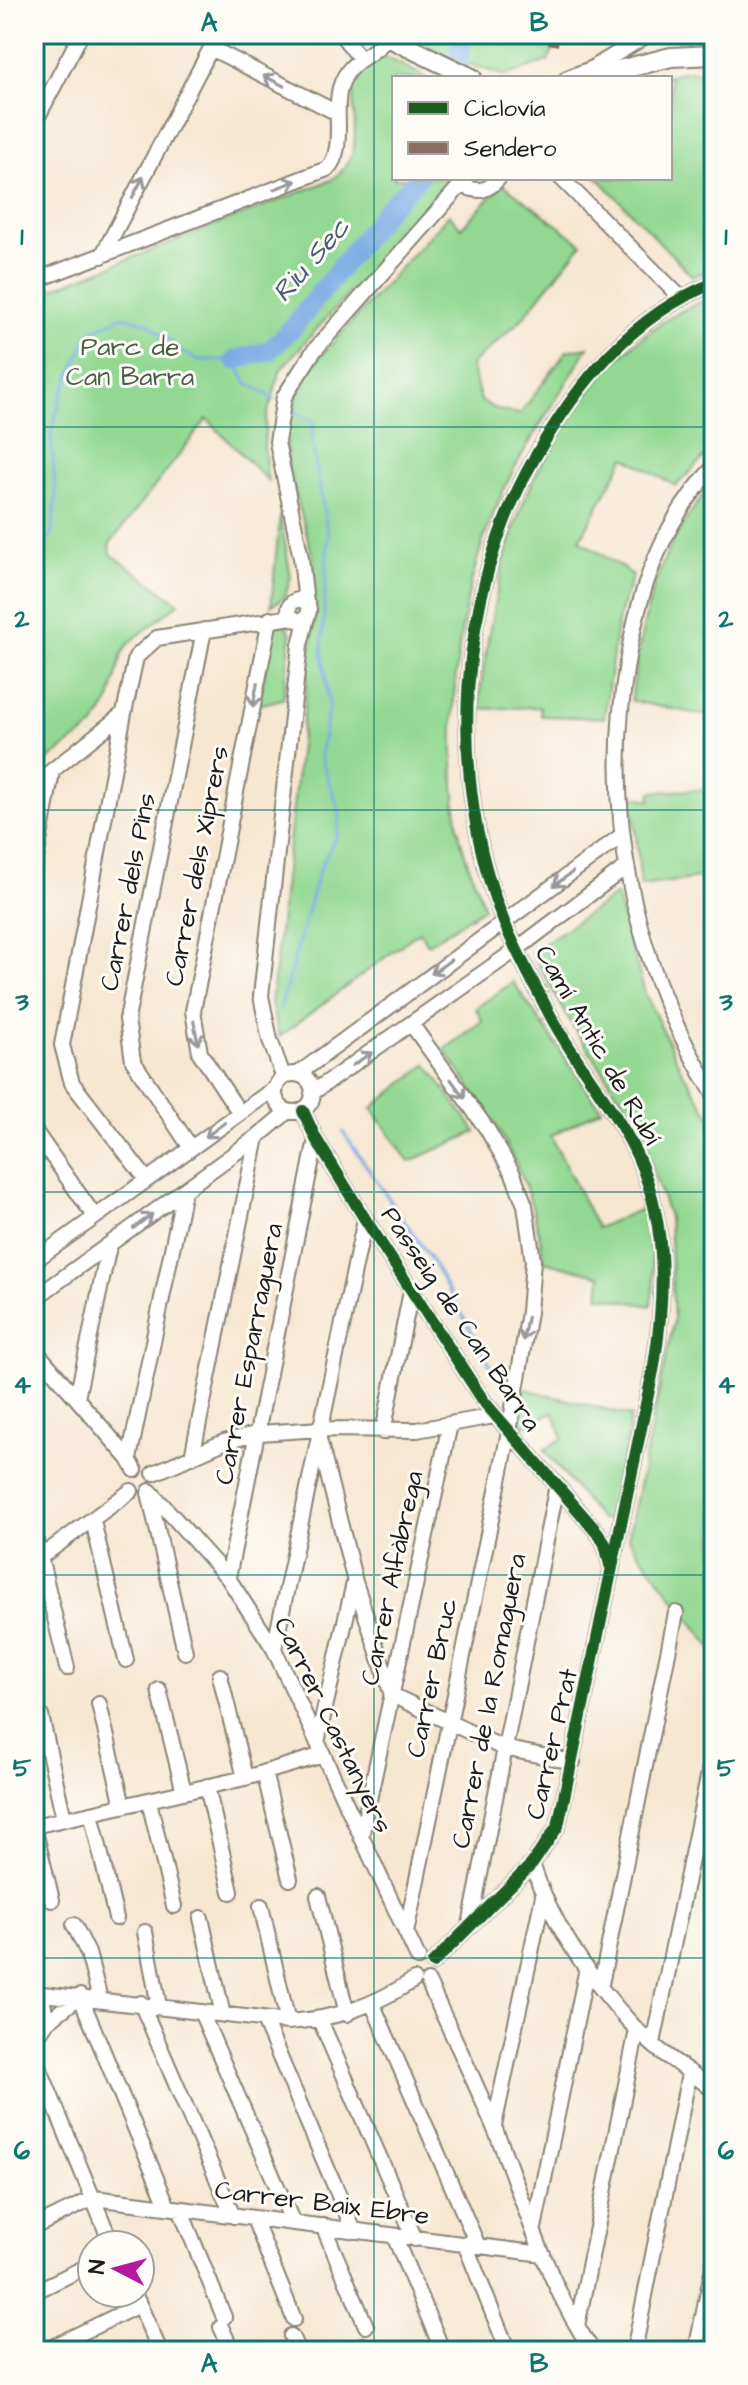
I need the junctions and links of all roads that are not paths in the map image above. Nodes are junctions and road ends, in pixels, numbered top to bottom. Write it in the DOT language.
graph roads {
  1 [pos="81,34"];
  2 [pos="364,34"];
  3 [pos="649,34"];
  4 [pos="341,36"];
  5 [pos="383,40"];
  6 [pos="210,41"];
  7 [pos="714,55"];
  8 [pos="359,57"];
  9 [pos="714,62"];
  10 [pos="440,76"];
  11 [pos="465,76"];
  12 [pos="572,76"];
  13 [pos="596,76"];
  14 [pos="630,76"];
  15 [pos="337,113"];
  16 [pos="34,124"];
  17 [pos="466,180"];
  18 [pos="497,180"];
  19 [pos="563,180"];
  20 [pos="102,256"];
  21 [pos="34,281"];
  22 [pos="714,283"];
  23 [pos="681,298"];
  24 [pos="714,467"];
  25 [pos="297,611"];
  26 [pos="270,619"];
  27 [pos="204,630"];
  28 [pos="124,713"];
  29 [pos="52,772"];
  30 [pos="34,785"];
  31 [pos="621,836"];
  32 [pos="626,867"];
  33 [pos="34,869"];
  34 [pos="504,921"];
  35 [pos="517,949"];
  36 [pos="412,1025"];
  37 [pos="285,1079"];
  38 [pos="312,1093"];
  39 [pos="714,1094"];
  40 [pos="303,1111"];
  41 [pos="239,1112"];
  42 [pos="287,1112"];
  43 [pos="34,1130"];
  44 [pos="257,1137"];
  45 [pos="316,1139"];
  46 [pos="191,1148"];
  47 [pos="147,1180"];
  48 [pos="184,1191"];
  49 [pos="95,1217"];
  50 [pos="365,1219"];
  51 [pos="34,1237"];
  52 [pos="109,1246"];
  53 [pos="40,1257"];
  54 [pos="411,1291"];
  55 [pos="34,1299"];
  56 [pos="34,1349"];
  57 [pos="77,1398"];
  58 [pos="494,1416"];
  59 [pos="450,1424"];
  60 [pos="383,1432"];
  61 [pos="509,1432"];
  62 [pos="259,1433"];
  63 [pos="320,1434"];
  64 [pos="192,1457"];
  65 [pos="132,1464"];
  66 [pos="154,1473"];
  67 [pos="557,1485"];
  68 [pos="131,1491"];
  69 [pos="150,1492"];
  70 [pos="622,1519"];
  71 [pos="93,1521"];
  72 [pos="591,1525"];
  73 [pos="34,1532"];
  74 [pos="37,1560"];
  75 [pos="228,1578"];
  76 [pos="355,1582"];
  77 [pos="609,1584"];
  78 [pos="676,1613"];
  79 [pos="274,1649"];
  80 [pos="185,1652"];
  81 [pos="126,1660"];
  82 [pos="67,1668"];
  83 [pos="220,1676"];
  84 [pos="159,1690"];
  85 [pos="392,1695"];
  86 [pos="99,1704"];
  87 [pos="41,1716"];
  88 [pos="447,1724"];
  89 [pos="503,1748"];
  90 [pos="714,1748"];
  91 [pos="320,1749"];
  92 [pos="573,1762"];
  93 [pos="264,1772"];
  94 [pos="245,1778"];
  95 [pos="207,1786"];
  96 [pos="184,1792"];
  97 [pos="149,1801"];
  98 [pos="123,1806"];
  99 [pos="91,1813"];
  100 [pos="64,1819"];
  101 [pos="34,1826"];
  102 [pos="361,1837"];
  103 [pos="532,1864"];
  104 [pos="290,1879"];
  105 [pos="231,1892"];
  106 [pos="318,1896"];
  107 [pos="543,1896"];
  108 [pos="52,1900"];
  109 [pos="174,1906"];
  110 [pos="261,1906"];
  111 [pos="116,1918"];
  112 [pos="201,1918"];
  113 [pos="74,1925"];
  114 [pos="470,1926"];
  115 [pos="145,1932"];
  116 [pos="406,1933"];
  117 [pos="425,1961"];
  118 [pos="587,1968"];
  119 [pos="421,1981"];
  120 [pos="601,1984"];
  121 [pos="34,1994"];
  122 [pos="80,1996"];
  123 [pos="100,1999"];
  124 [pos="141,2003"];
  125 [pos="373,2005"];
  126 [pos="159,2006"];
  127 [pos="201,2012"];
  128 [pos="347,2014"];
  129 [pos="223,2015"];
  130 [pos="264,2020"];
  131 [pos="320,2020"];
  132 [pos="47,2022"];
  133 [pos="288,2022"];
  134 [pos="637,2030"];
  135 [pos="34,2041"];
  136 [pos="653,2043"];
  137 [pos="34,2055"];
  138 [pos="714,2058"];
  139 [pos="689,2074"];
  140 [pos="711,2088"];
  141 [pos="494,2126"];
  142 [pos="94,2198"];
  143 [pos="174,2208"];
  144 [pos="233,2216"];
  145 [pos="254,2219"];
  146 [pos="35,2223"];
  147 [pos="293,2223"];
  148 [pos="323,2226"];
  149 [pos="534,2228"];
  150 [pos="106,2229"];
  151 [pos="354,2231"];
  152 [pos="394,2236"];
  153 [pos="415,2239"];
  154 [pos="472,2245"];
  155 [pos="543,2254"];
  156 [pos="714,2262"];
  157 [pos="76,2272"];
  158 [pos="34,2292"];
  159 [pos="118,2309"];
  160 [pos="141,2309"];
  161 [pos="294,2319"];
  162 [pos="366,2326"];
  163 [pos="577,2327"];
  164 [pos="291,2336"];
  165 [pos="439,2342"];
  166 [pos="44,2351"];
  167 [pos="160,2351"];
  168 [pos="232,2351"];
  169 [pos="298,2351"];
  170 [pos="508,2351"];
  171 [pos="593,2351"];
  172 [pos="634,2351"];
  173 [pos="696,2351"];
  1 -- 16 [label="street"];
  2 -- 5 [label="main road"];
  3 -- 12 [label="street"];
  4 -- 8 [label="street"];
  5 -- 8 [label="street"];
  5 -- 10 [label="main road"];
  5 -- 11 [label="main road"];
  15 -- 6 [label="street, one-way"];
  20 -- 6 [label="street, one-way"];
  7 -- 13 [label="main road"];
  8 -- 15 [label="street"];
  9 -- 14 [label="main road"];
  20 -- 15 [label="street, one-way"];
  17 -- 18 [label="street"];
  17 -- 25 [label="street"];
  19 -- 23 [label="street"];
  20 -- 21 [label="street"];
  22 -- 23 [label="street, Camí Antic de Rubí"];
  23 -- 34 [label="street, Camí Antic de Rubí"];
  24 -- 31 [label="street"];
  25 -- 26 [label="street"];
  25 -- 37 [label="street"];
  26 -- 27 [label="street"];
  26 -- 41 [label="street, Carrer dels Xiprers, one-way"];
  27 -- 28 [label="street"];
  27 -- 46 [label="street, Carrer dels Pins"];
  28 -- 29 [label="street"];
  28 -- 47 [label="street"];
  29 -- 30 [label="street"];
  29 -- 33 [label="street"];
  31 -- 32 [label="street"];
  31 -- 34 [label="street, one-way"];
  32 -- 35 [label="street"];
  32 -- 39 [label="street"];
  34 -- 35 [label="street, Camí Antic de Rubí"];
  34 -- 37 [label="street, one-way"];
  35 -- 36 [label="street"];
  35 -- 70 [label="street, Camí Antic de Rubí"];
  38 -- 36 [label="street, one-way"];
  36 -- 61 [label="street, Carrer Bruc, one-way"];
  37 -- 38 [label="street"];
  37 -- 41 [label="street"];
  37 -- 42 [label="street"];
  38 -- 40 [label="street"];
  40 -- 42 [label="street"];
  40 -- 45 [label="street, Passeig de Can Barra"];
  41 -- 46 [label="street, one-way"];
  42 -- 44 [label="street"];
  43 -- 49 [label="street"];
  44 -- 48 [label="street"];
  44 -- 64 [label="street"];
  45 -- 50 [label="street, Passeig de Can Barra"];
  45 -- 62 [label="street, Carrer Esparraguera"];
  46 -- 47 [label="street"];
  47 -- 49 [label="street"];
  52 -- 48 [label="street, one-way"];
  48 -- 65 [label="street"];
  49 -- 53 [label="street"];
  50 -- 54 [label="street, Passeig de Can Barra"];
  50 -- 63 [label="street"];
  51 -- 53 [label="street"];
  52 -- 55 [label="street"];
  52 -- 57 [label="street"];
  54 -- 58 [label="street, Passeig de Can Barra"];
  54 -- 60 [label="street"];
  56 -- 57 [label="street"];
  57 -- 65 [label="street"];
  58 -- 59 [label="street"];
  58 -- 61 [label="street, Passeig de Can Barra"];
  59 -- 60 [label="street"];
  59 -- 85 [label="street, Carrer Alfàbrega"];
  60 -- 63 [label="street"];
  61 -- 67 [label="street, Passeig de Can Barra"];
  61 -- 88 [label="street, Carrer Bruc"];
  62 -- 63 [label="street"];
  62 -- 64 [label="street"];
  62 -- 75 [label="street, Carrer Esparraguera"];
  63 -- 76 [label="street"];
  63 -- 79 [label="street"];
  64 -- 66 [label="street"];
  65 -- 66 [label="street"];
  65 -- 68 [label="street"];
  66 -- 69 [label="street"];
  67 -- 72 [label="street, Passeig de Can Barra"];
  67 -- 89 [label="street, Carrer de la Romaguera"];
  68 -- 69 [label="street"];
  68 -- 71 [label="street"];
  69 -- 75 [label="street, Carrer Castanyers"];
  69 -- 80 [label="street"];
  70 -- 72 [label="street"];
  70 -- 77 [label="street, Camí Antic de Rubí"];
  71 -- 74 [label="street"];
  71 -- 81 [label="street"];
  72 -- 77 [label="street, Passeig de Can Barra"];
  73 -- 74 [label="street"];
  74 -- 82 [label="street"];
  75 -- 79 [label="street, Carrer Castanyers"];
  76 -- 85 [label="street"];
  76 -- 91 [label="street"];
  77 -- 92 [label="street, Carrer Prat"];
  78 -- 120 [label="street"];
  79 -- 91 [label="street, Carrer Castanyers"];
  83 -- 94 [label="street"];
  84 -- 96 [label="street"];
  85 -- 88 [label="street"];
  85 -- 102 [label="street, Carrer Alfàbrega"];
  86 -- 98 [label="street"];
  87 -- 100 [label="street"];
  88 -- 89 [label="street"];
  88 -- 116 [label="street, Carrer Bruc"];
  89 -- 92 [label="street"];
  89 -- 114 [label="street, Carrer de la Romaguera"];
  90 -- 136 [label="street"];
  91 -- 93 [label="street"];
  91 -- 102 [label="street, Carrer Castanyers"];
  92 -- 103 [label="street, Carrer Prat"];
  93 -- 94 [label="street"];
  93 -- 104 [label="street"];
  94 -- 95 [label="street"];
  95 -- 96 [label="street"];
  95 -- 105 [label="street"];
  96 -- 97 [label="street"];
  97 -- 98 [label="street"];
  97 -- 109 [label="street"];
  98 -- 99 [label="street"];
  99 -- 100 [label="street"];
  99 -- 111 [label="street"];
  100 -- 101 [label="street"];
  101 -- 108 [label="street"];
  102 -- 116 [label="street, Carrer Castanyers"];
  103 -- 107 [label="street"];
  103 -- 114 [label="street, Carrer Prat"];
  106 -- 128 [label="street"];
  107 -- 118 [label="street"];
  107 -- 141 [label="street"];
  110 -- 133 [label="street"];
  112 -- 129 [label="street"];
  113 -- 123 [label="street"];
  114 -- 117 [label="street, Carrer Prat"];
  115 -- 126 [label="street"];
  116 -- 117 [label="street, Carrer Castanyers"];
  117 -- 119 [label="street"];
  117 -- 119 [label="street"];
  118 -- 120 [label="street"];
  118 -- 149 [label="street"];
  119 -- 125 [label="street"];
  119 -- 141 [label="street"];
  120 -- 134 [label="street"];
  121 -- 122 [label="street"];
  121 -- 132 [label="street"];
  122 -- 123 [label="street"];
  122 -- 132 [label="street"];
  122 -- 143 [label="street"];
  123 -- 124 [label="street"];
  124 -- 126 [label="street"];
  124 -- 144 [label="street"];
  125 -- 128 [label="street"];
  125 -- 154 [label="street"];
  126 -- 127 [label="street"];
  127 -- 129 [label="street"];
  127 -- 147 [label="street"];
  128 -- 131 [label="street"];
  129 -- 130 [label="street"];
  130 -- 133 [label="street"];
  130 -- 151 [label="street"];
  131 -- 133 [label="street"];
  131 -- 153 [label="street"];
  132 -- 135 [label="street"];
  134 -- 136 [label="street"];
  134 -- 163 [label="street"];
  136 -- 139 [label="street"];
  137 -- 142 [label="street"];
  138 -- 140 [label="street"];
  139 -- 140 [label="street"];
  139 -- 172 [label="street"];
  141 -- 149 [label="street"];
  142 -- 143 [label="street, Carrer Baix Ebre"];
  142 -- 146 [label="street"];
  142 -- 150 [label="street"];
  143 -- 144 [label="street, Carrer Baix Ebre"];
  143 -- 168 [label="street"];
  144 -- 145 [label="street, Carrer Baix Ebre"];
  145 -- 147 [label="street, Carrer Baix Ebre"];
  145 -- 161 [label="street"];
  147 -- 148 [label="street, Carrer Baix Ebre"];
  148 -- 151 [label="street, Carrer Baix Ebre"];
  148 -- 162 [label="street"];
  149 -- 155 [label="street"];
  151 -- 152 [label="street, Carrer Baix Ebre"];
  152 -- 153 [label="street, Carrer Baix Ebre"];
  152 -- 165 [label="street"];
  153 -- 154 [label="street, Carrer Baix Ebre"];
  154 -- 155 [label="street, Carrer Baix Ebre"];
  154 -- 170 [label="street"];
  155 -- 163 [label="street"];
  156 -- 173 [label="street"];
  157 -- 158 [label="street"];
  159 -- 166 [label="street"];
  160 -- 167 [label="street"];
  163 -- 171 [label="street"];
  164 -- 169 [label="street"];
}
